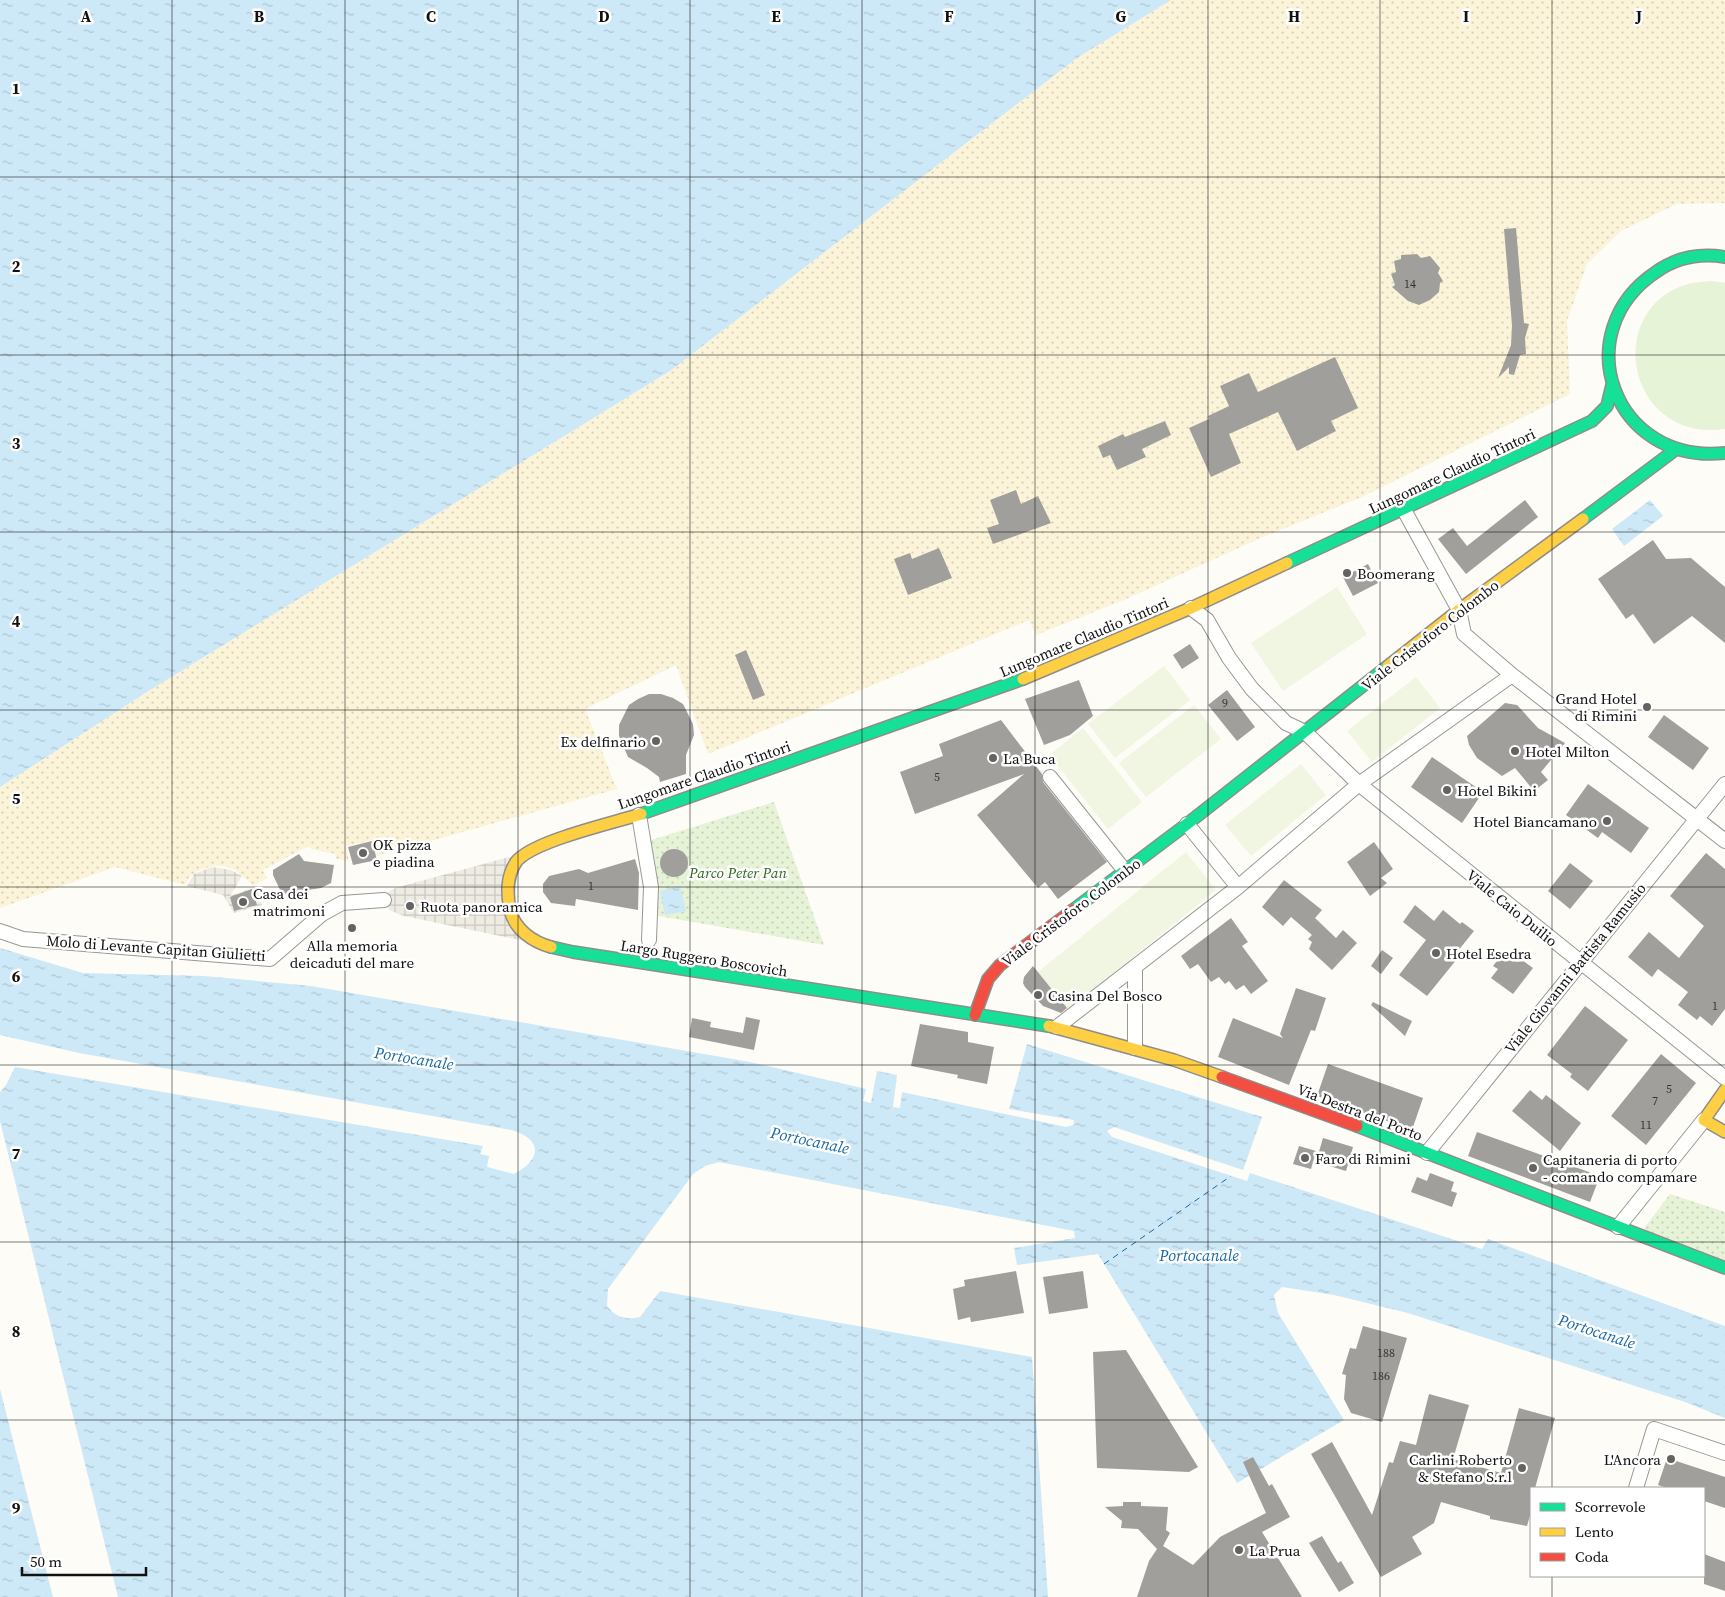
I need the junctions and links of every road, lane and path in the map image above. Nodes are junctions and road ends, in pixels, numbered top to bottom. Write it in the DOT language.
graph roads {
  1 [pos="1725,258"];
  2 [pos="1612,384"];
  3 [pos="1675,450"];
  4 [pos="1725,454"];
  5 [pos="1404,510"];
  6 [pos="1191,608"];
  7 [pos="1459,610"];
  8 [pos="1512,675"];
  9 [pos="1305,732"];
  10 [pos="1050,777"];
  11 [pos="1360,784"];
  12 [pos="1725,784"];
  13 [pos="640,814"];
  14 [pos="1696,818"];
  15 [pos="1187,824"];
  16 [pos="1725,841"];
  17 [pos="528,852"];
  18 [pos="1125,870"];
  19 [pos="1238,887"];
  20 [pos="384,900"];
  21 [pos="0,931"];
  22 [pos="649,940"];
  23 [pos="1580,963"];
  24 [pos="1135,967"];
  25 [pos="975,1015"];
  26 [pos="1057,1027"];
  27 [pos="1135,1048"];
  28 [pos="1725,1078"];
  29 [pos="1725,1090"];
  30 [pos="1704,1120"];
  31 [pos="1725,1132"];
  32 [pos="1427,1153"];
  33 [pos="1618,1227"];
  34 [pos="1725,1268"];
  35 [pos="1725,1452"];
  36 [pos="1636,1487"];
  1 -- 2 [label="street"];
  2 -- 3 [label="street"];
  2 -- 5 [label="street, Lungomare Claudio Tintori"];
  3 -- 4 [label="street"];
  3 -- 7 [label="street, Viale Cristoforo Colombo"];
  5 -- 6 [label="street, Lungomare Claudio Tintori"];
  5 -- 7 [label="street"];
  6 -- 9 [label="street, Viale Caio Duilio"];
  6 -- 13 [label="street, Lungomare Claudio Tintori"];
  7 -- 8 [label="street"];
  7 -- 9 [label="street, Viale Cristoforo Colombo"];
  8 -- 11 [label="street"];
  8 -- 14 [label="street"];
  9 -- 11 [label="street, Viale Caio Duilio"];
  9 -- 15 [label="street, Viale Cristoforo Colombo"];
  10 -- 18 [label="street"];
  11 -- 19 [label="street"];
  11 -- 23 [label="street, Viale Caio Duilio"];
  12 -- 14 [label="street, Viale Giovanni Battista Ramusio"];
  13 -- 17 [label="street, Lungomare Claudio Tintori"];
  13 -- 22 [label="street"];
  14 -- 16 [label="street"];
  14 -- 23 [label="street, Viale Giovanni Battista Ramusio"];
  15 -- 18 [label="street, Viale Cristoforo Colombo"];
  15 -- 19 [label="street"];
  17 -- 25 [label="street, Largo Ruggero Boscovich"];
  18 -- 25 [label="street, Viale Cristoforo Colombo"];
  19 -- 24 [label="street"];
  20 -- 21 [label="street, Molo di Levante Capitan Giulietti"];
  23 -- 28 [label="street, Viale Caio Duilio"];
  23 -- 32 [label="street, Viale Giovanni Battista Ramusio"];
  24 -- 26 [label="street"];
  24 -- 27 [label="street"];
  25 -- 26 [label="street, Via Destra del Porto"];
  26 -- 27 [label="street, Via Destra del Porto"];
  27 -- 32 [label="street, Via Destra del Porto"];
  29 -- 30 [label="street"];
  30 -- 31 [label="street"];
  30 -- 33 [label="street"];
  32 -- 33 [label="street, Via Destra del Porto"];
  33 -- 34 [label="street, Via Destra del Porto"];
  35 -- 36 [label="street"];
}
